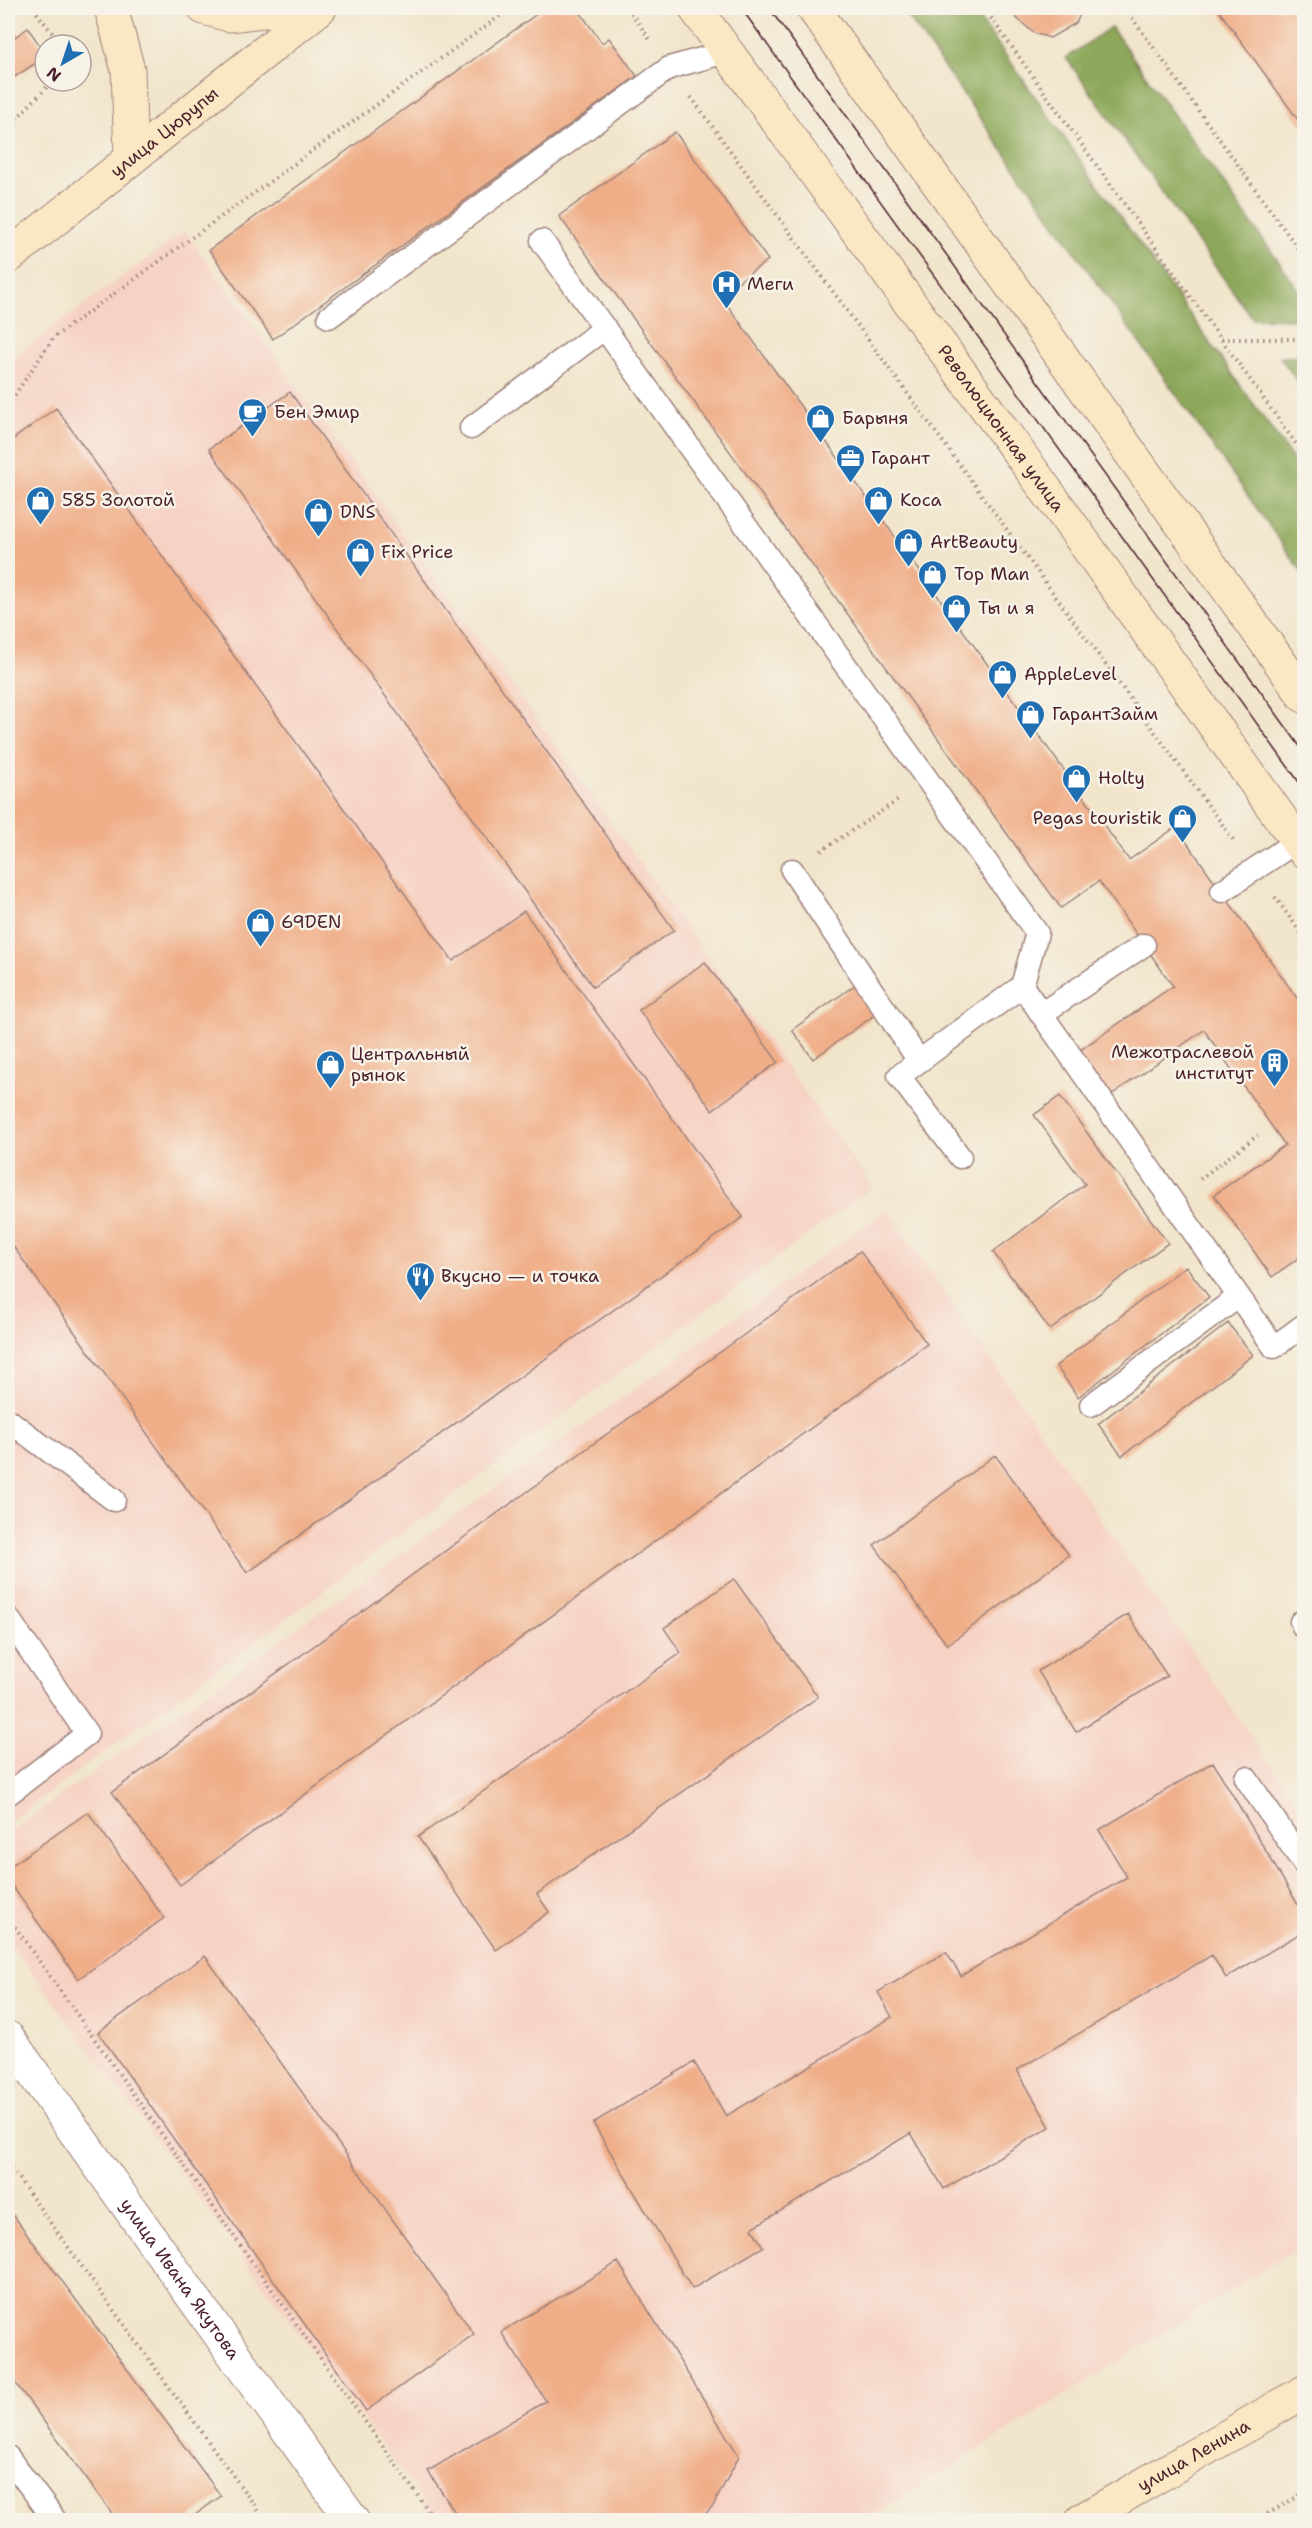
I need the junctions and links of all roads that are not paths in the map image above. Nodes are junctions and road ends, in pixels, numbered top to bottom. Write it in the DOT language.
graph roads {
  1 [pos="111,8"];
  2 [pos="204,8"];
  3 [pos="291,8"];
  4 [pos="321,8"];
  5 [pos="695,8"];
  6 [pos="813,8"];
  7 [pos="726,52"];
  8 [pos="131,158"];
  9 [pos="542,241"];
  10 [pos="8,257"];
  11 [pos="329,317"];
  12 [pos="605,328"];
  13 [pos="471,428"];
  14 [pos="1305,696"];
  15 [pos="1301,846"];
  16 [pos="792,870"];
  17 [pos="1222,891"];
  18 [pos="1144,945"];
  19 [pos="1022,987"];
  20 [pos="1041,1014"];
  21 [pos="919,1061"];
  22 [pos="960,1157"];
  23 [pos="1238,1297"];
  24 [pos="1305,1325"];
  25 [pos="1091,1406"];
  26 [pos="8,1420"];
  27 [pos="114,1500"];
  28 [pos="8,1618"];
  29 [pos="1246,1778"];
  30 [pos="8,1794"];
  31 [pos="1305,1864"];
  32 [pos="8,2038"];
  33 [pos="1304,2394"];
  34 [pos="8,2457"];
  35 [pos="55,2520"];
  36 [pos="352,2520"];
  37 [pos="1082,2520"];
  1 -- 8 [label="main road"];
  2 -- 3 [label="main road"];
  4 -- 8 [label="main road, улица Цюрупы"];
  5 -- 7 [label="main road, Революционная улица"];
  6 -- 14 [label="main road"];
  7 -- 11 [label="lane"];
  7 -- 15 [label="main road, Революционная улица"];
  8 -- 10 [label="main road, улица Цюрупы"];
  9 -- 12 [label="lane"];
  12 -- 13 [label="lane"];
  12 -- 19 [label="lane"];
  15 -- 17 [label="lane"];
  16 -- 21 [label="lane"];
  18 -- 20 [label="lane"];
  19 -- 20 [label="lane"];
  19 -- 21 [label="lane"];
  20 -- 23 [label="lane"];
  21 -- 22 [label="lane"];
  23 -- 24 [label="lane"];
  23 -- 25 [label="lane"];
  26 -- 27 [label="lane"];
  28 -- 30 [label="lane"];
  29 -- 31 [label="lane"];
  32 -- 36 [label="street, улица Ивана Якутова"];
  33 -- 37 [label="main road, улица Ленина"];
  34 -- 35 [label="lane"];
}
